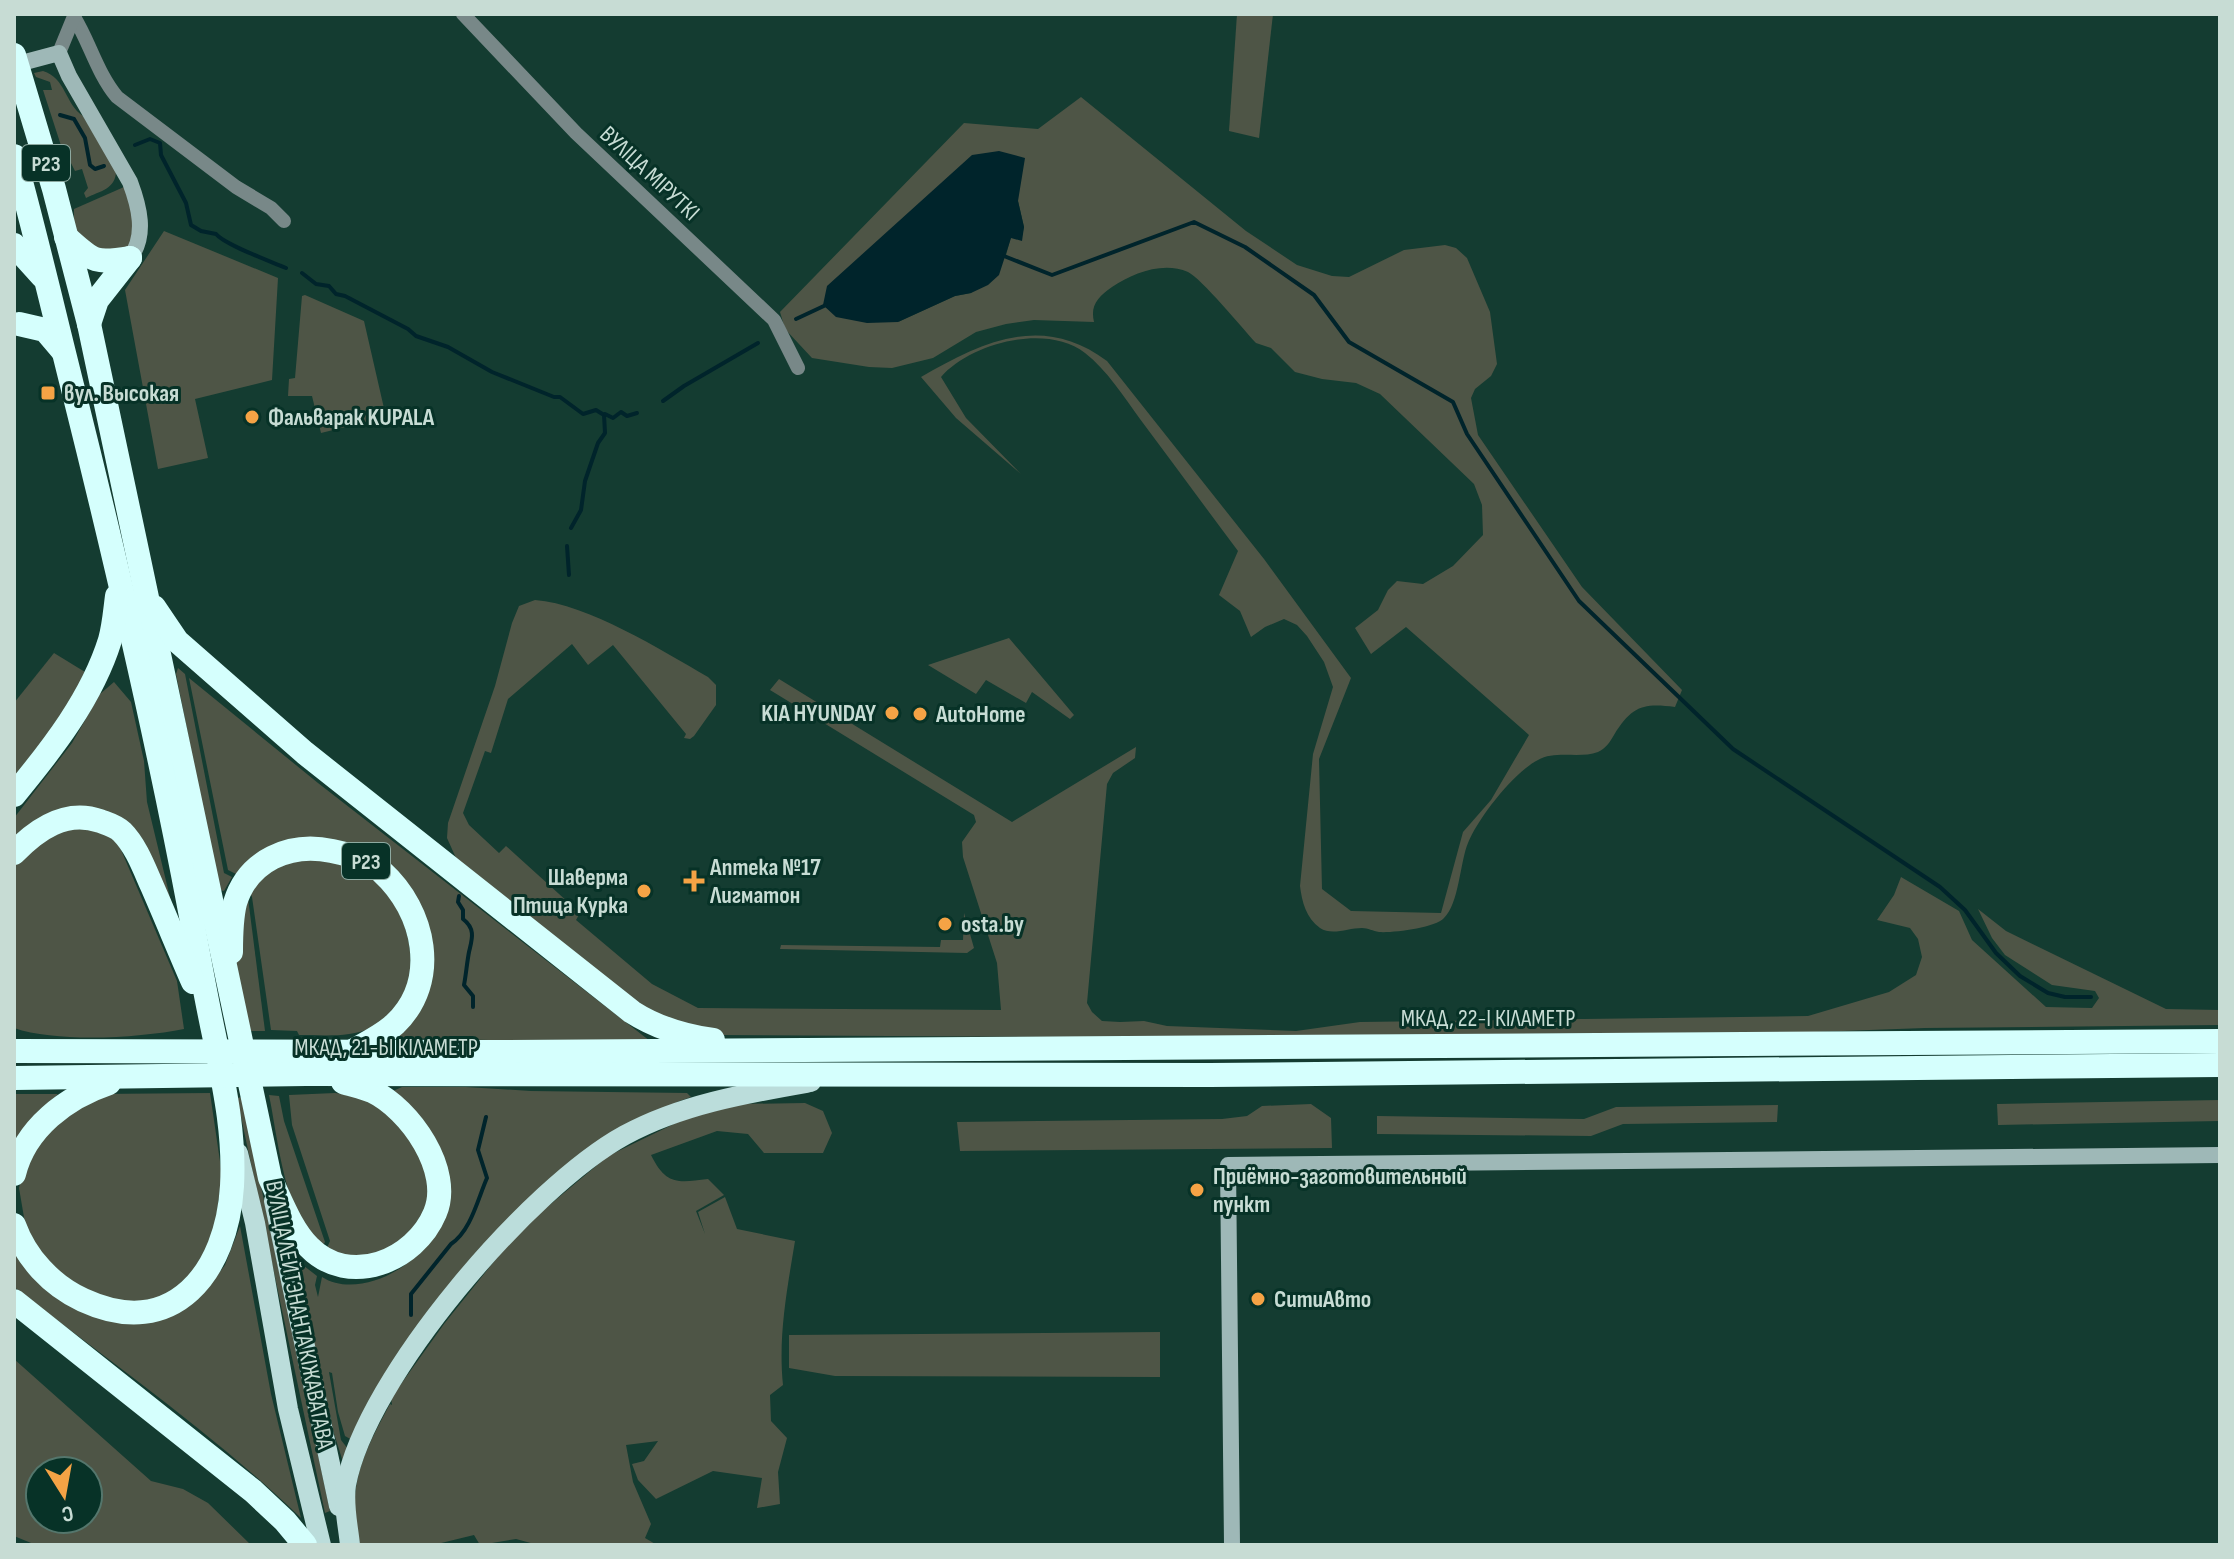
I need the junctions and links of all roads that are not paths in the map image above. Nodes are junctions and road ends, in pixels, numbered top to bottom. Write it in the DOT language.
graph roads {
  1 [pos="463,14"];
  2 [pos="74,16"];
  3 [pos="59,53"];
  4 [pos="14,55"];
  5 [pos="14,65"];
  6 [pos="15,170"];
  7 [pos="284,221"];
  8 [pos="66,237"];
  9 [pos="14,245"];
  10 [pos="130,258"];
  11 [pos="47,280"];
  12 [pos="89,324"];
  13 [pos="16,325"];
  14 [pos="65,353"];
  15 [pos="798,368"];
  16 [pos="119,578"];
  17 [pos="148,599"];
  18 [pos="14,795"];
  19 [pos="14,853"];
  20 [pos="229,990"];
  21 [pos="213,1031"];
  22 [pos="14,1039"];
  23 [pos="2220,1041"];
  24 [pos="69,1050"];
  25 [pos="767,1050"];
  26 [pos="14,1051"];
  27 [pos="349,1052"];
  28 [pos="2220,1065"];
  29 [pos="309,1066"];
  30 [pos="130,1076"];
  31 [pos="847,1076"];
  32 [pos="14,1078"];
  33 [pos="231,1122"];
  34 [pos="2220,1155"];
  35 [pos="14,1174"];
  36 [pos="270,1178"];
  37 [pos="14,1225"];
  38 [pos="14,1301"];
  39 [pos="342,1515"];
  40 [pos="314,1516"];
  41 [pos="305,1545"];
  42 [pos="323,1545"];
  43 [pos="340,1545"];
  44 [pos="350,1545"];
  45 [pos="1232,1545"];
  1 -- 15 [label="street, ВУЛІЦА МІРУТКІ"];
  2 -- 3 [label="street"];
  2 -- 7 [label="street"];
  3 -- 5 [label="street"];
  3 -- 10 [label="street"];
  4 -- 8 [label="highway, Р23"];
  6 -- 11 [label="highway, Р23"];
  8 -- 10 [label="highway"];
  8 -- 12 [label="highway, Р23"];
  9 -- 11 [label="highway"];
  10 -- 12 [label="highway"];
  11 -- 13 [label="highway"];
  11 -- 14 [label="highway, Р23"];
  12 -- 17 [label="highway, Р23"];
  13 -- 14 [label="highway"];
  14 -- 16 [label="highway, Р23"];
  16 -- 18 [label="highway, Р23"];
  16 -- 21 [label="highway, Р23"];
  17 -- 20 [label="highway, Р23"];
  17 -- 25 [label="highway, Р23"];
  19 -- 21 [label="highway, Р23"];
  20 -- 27 [label="highway, Р23"];
  20 -- 36 [label="highway, ВУЛІЦА ЛЕЙТЭНАНТА КІЖАВАТАВА / Р23"];
  21 -- 33 [label="highway, ВУЛІЦА ЛЕЙТЭНАНТА КІЖАВАТАВА / Р23"];
  22 -- 24 [label="highway"];
  23 -- 25 [label="highway, МКАД, 22-І КІЛАМЕТР"];
  24 -- 26 [label="highway, МКАД, 21-Ы КІЛАМЕТР"];
  24 -- 29 [label="highway, МКАД, 21-Ы КІЛАМЕТР"];
  25 -- 27 [label="highway, МКАД, 21-Ы КІЛАМЕТР"];
  27 -- 29 [label="highway, МКАД, 21-Ы КІЛАМЕТР"];
  28 -- 31 [label="highway"];
  29 -- 30 [label="highway, МКАД, 21-Ы КІЛАМЕТР"];
  29 -- 31 [label="highway, МКАД, 21-Ы КІЛАМЕТР"];
  29 -- 36 [label="highway, Р23"];
  30 -- 32 [label="highway, МКАД, 21-Ы КІЛАМЕТР"];
  30 -- 35 [label="highway"];
  31 -- 44 [label="main road, Р23"];
  33 -- 37 [label="highway, Р23"];
  33 -- 40 [label="main road, ВУЛІЦА ЛЕЙТЭНАНТА КІЖАВАТАВА / Р23"];
  34 -- 45 [label="street"];
  36 -- 39 [label="main road, ВУЛІЦА ЛЕЙТЭНАНТА КІЖАВАТАВА / Р23"];
  38 -- 41 [label="highway"];
  39 -- 40 [label="main road"];
  39 -- 44 [label="main road, ВУЛІЦА ЛЕЙТЭНАНТА КІЖАВАТАВА / Р23"];
  40 -- 42 [label="main road, ВУЛІЦА ЛЕЙТЭНАНТА КІЖАВАТАВА / Р23"];
  42 -- 43 [label="main road"];
}
